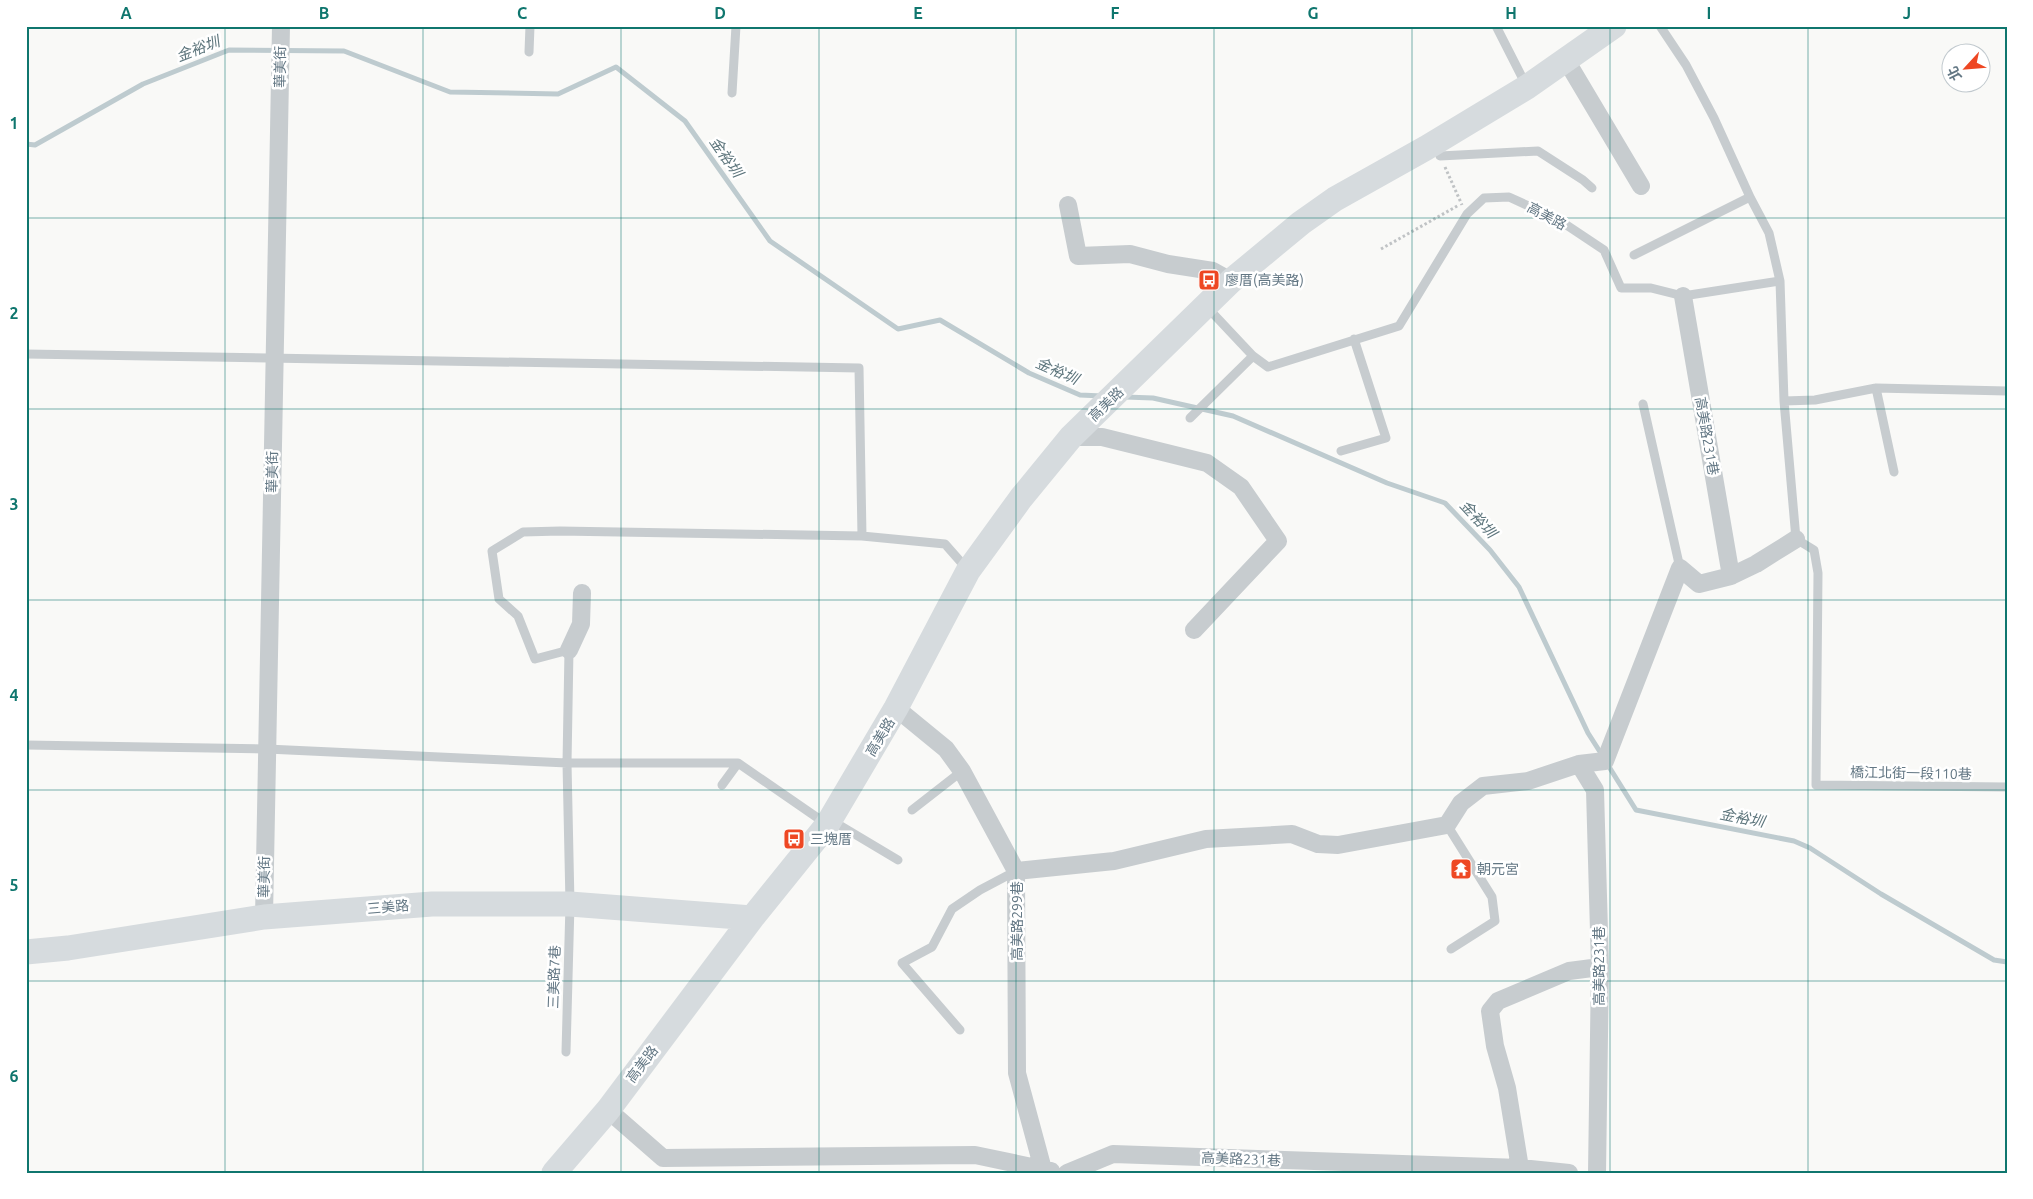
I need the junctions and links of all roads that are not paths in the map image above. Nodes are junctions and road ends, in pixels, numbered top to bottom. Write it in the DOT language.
graph roads {
  1 [pos="281,26"];
  2 [pos="530,26"];
  3 [pos="736,26"];
  4 [pos="1496,26"];
  5 [pos="1614,26"];
  6 [pos="1660,26"];
  7 [pos="529,52"];
  8 [pos="1566,60"];
  9 [pos="1527,87"];
  10 [pos="732,93"];
  11 [pos="1440,156"];
  12 [pos="1641,186"];
  13 [pos="1592,188"];
  14 [pos="1750,197"];
  15 [pos="1068,205"];
  16 [pos="1634,255"];
  17 [pos="1231,281"];
  18 [pos="1780,281"];
  19 [pos="1683,296"];
  20 [pos="1206,306"];
  21 [pos="1354,339"];
  22 [pos="26,354"];
  23 [pos="1253,356"];
  24 [pos="274,359"];
  25 [pos="1876,388"];
  26 [pos="2007,391"];
  27 [pos="1784,401"];
  28 [pos="1643,404"];
  29 [pos="1190,418"];
  30 [pos="1071,438"];
  31 [pos="1341,450"];
  32 [pos="1894,472"];
  33 [pos="862,536"];
  34 [pos="1796,539"];
  35 [pos="1680,568"];
  36 [pos="968,571"];
  37 [pos="1731,576"];
  38 [pos="582,593"];
  39 [pos="1194,630"];
  40 [pos="569,650"];
  41 [pos="896,708"];
  42 [pos="26,745"];
  43 [pos="268,749"];
  44 [pos="567,763"];
  45 [pos="738,764"];
  46 [pos="1579,764"];
  47 [pos="962,771"];
  48 [pos="722,785"];
  49 [pos="2007,788"];
  50 [pos="912,810"];
  51 [pos="829,822"];
  52 [pos="1447,825"];
  53 [pos="898,860"];
  54 [pos="1016,871"];
  55 [pos="570,904"];
  56 [pos="264,917"];
  57 [pos="752,918"];
  58 [pos="1451,949"];
  59 [pos="26,952"];
  60 [pos="1600,967"];
  61 [pos="960,1030"];
  62 [pos="566,1052"];
  63 [pos="608,1110"];
  64 [pos="1520,1168"];
  65 [pos="1048,1171"];
  66 [pos="554,1173"];
  67 [pos="1067,1173"];
  68 [pos="1569,1173"];
  69 [pos="1597,1173"];
  1 -- 24 [label="street, 華美街"];
  2 -- 7 [label="lane"];
  3 -- 10 [label="lane"];
  4 -- 9 [label="lane"];
  5 -- 8 [label="street, 高美路"];
  6 -- 14 [label="lane"];
  8 -- 9 [label="street, 高美路"];
  8 -- 12 [label="street"];
  9 -- 17 [label="street, 高美路"];
  11 -- 13 [label="lane"];
  14 -- 16 [label="lane"];
  14 -- 18 [label="lane"];
  15 -- 17 [label="street"];
  17 -- 20 [label="street, 高美路"];
  18 -- 19 [label="lane, 高美路"];
  18 -- 27 [label="lane"];
  19 -- 21 [label="lane, 高美路"];
  19 -- 37 [label="street, 高美路231巷"];
  20 -- 23 [label="lane, 高美路"];
  20 -- 30 [label="street, 高美路"];
  21 -- 23 [label="lane, 高美路"];
  21 -- 31 [label="lane"];
  22 -- 24 [label="lane"];
  23 -- 29 [label="lane"];
  24 -- 33 [label="lane"];
  24 -- 43 [label="street, 華美街"];
  25 -- 26 [label="lane"];
  25 -- 27 [label="lane"];
  25 -- 32 [label="lane"];
  27 -- 34 [label="lane"];
  28 -- 35 [label="lane"];
  30 -- 36 [label="street, 高美路"];
  30 -- 39 [label="street"];
  33 -- 36 [label="lane"];
  33 -- 40 [label="lane"];
  34 -- 37 [label="street"];
  34 -- 49 [label="lane, 橋江北街一段110巷"];
  35 -- 37 [label="street"];
  35 -- 46 [label="street"];
  36 -- 41 [label="street, 高美路"];
  38 -- 40 [label="street"];
  40 -- 44 [label="lane, 三美路7巷"];
  41 -- 47 [label="street, 高美路299巷"];
  41 -- 51 [label="street, 高美路"];
  42 -- 43 [label="lane"];
  43 -- 44 [label="lane"];
  43 -- 56 [label="street, 華美街"];
  44 -- 45 [label="lane"];
  44 -- 55 [label="lane, 三美路7巷"];
  45 -- 48 [label="lane"];
  45 -- 51 [label="lane"];
  46 -- 52 [label="street"];
  46 -- 60 [label="street, 高美路231巷"];
  47 -- 50 [label="lane"];
  47 -- 54 [label="street, 高美路299巷"];
  51 -- 53 [label="lane"];
  51 -- 57 [label="street, 高美路"];
  52 -- 54 [label="street"];
  52 -- 58 [label="lane"];
  54 -- 61 [label="lane"];
  54 -- 65 [label="street, 高美路299巷"];
  55 -- 56 [label="street, 三美路"];
  55 -- 57 [label="street, 三美路"];
  55 -- 62 [label="lane, 三美路7巷"];
  56 -- 59 [label="street, 三美路"];
  57 -- 63 [label="street, 高美路"];
  60 -- 64 [label="street"];
  60 -- 69 [label="street, 高美路231巷"];
  63 -- 65 [label="street"];
  63 -- 66 [label="street, 高美路"];
  64 -- 67 [label="street, 高美路231巷"];
  64 -- 68 [label="street, 高美路231巷"];
}
